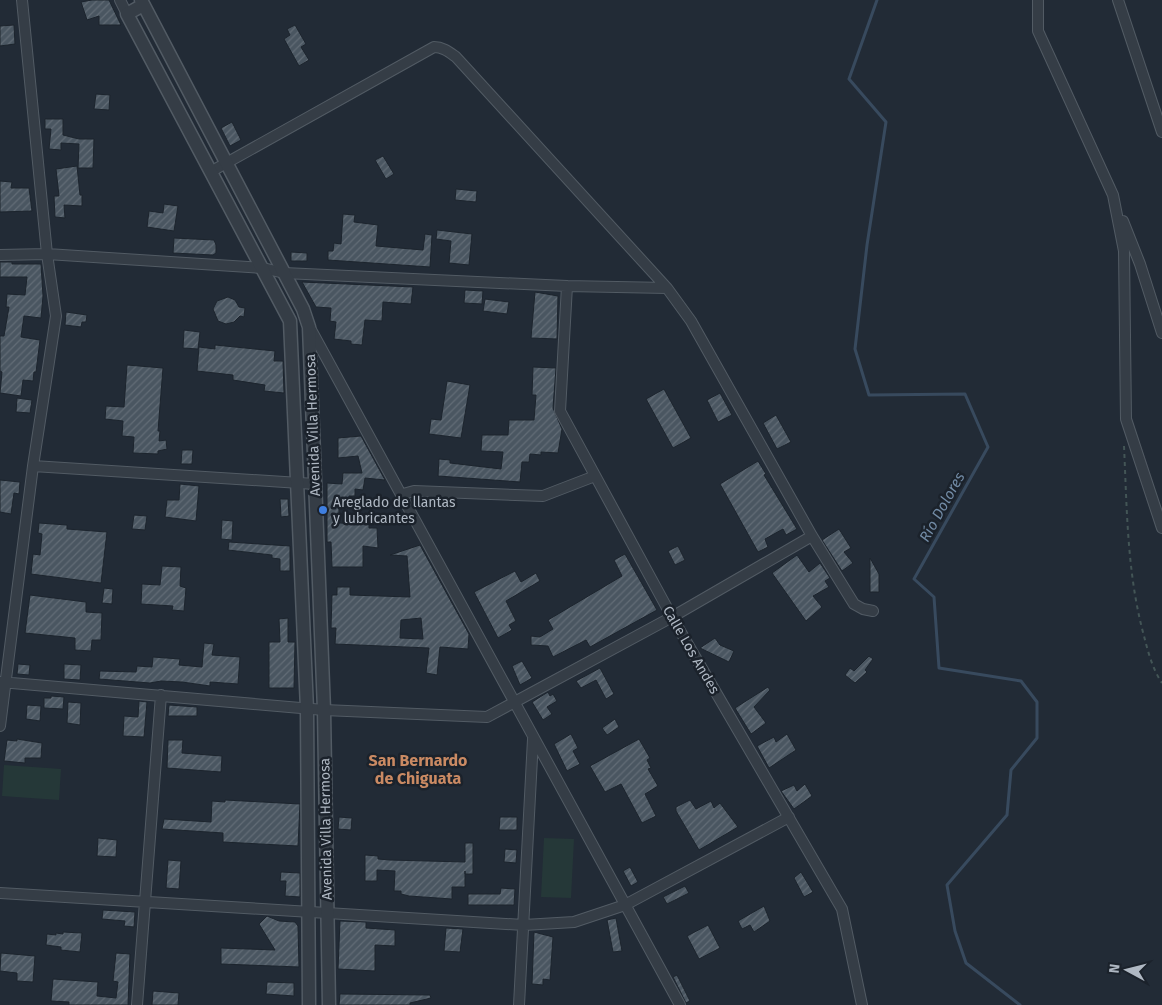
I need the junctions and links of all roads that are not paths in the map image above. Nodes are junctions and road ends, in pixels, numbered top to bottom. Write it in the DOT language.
graph roads {
  1 [pos="22,0"];
  2 [pos="120,0"];
  3 [pos="1038,0"];
  4 [pos="1118,0"];
  5 [pos="145,2"];
  6 [pos="126,14"];
  7 [pos="1159,109"];
  8 [pos="1162,132"];
  9 [pos="226,162"];
  10 [pos="212,171"];
  11 [pos="1113,195"];
  12 [pos="48,254"];
  13 [pos="0,255"];
  14 [pos="263,268"];
  15 [pos="284,273"];
  16 [pos="567,286"];
  17 [pos="667,288"];
  18 [pos="309,327"];
  19 [pos="1162,333"];
  20 [pos="32,466"];
  21 [pos="595,476"];
  22 [pos="298,482"];
  23 [pos="315,484"];
  24 [pos="403,494"];
  25 [pos="1162,528"];
  26 [pos="812,536"];
  27 [pos="873,611"];
  28 [pos="672,618"];
  29 [pos="3,682"];
  30 [pos="161,695"];
  31 [pos="515,703"];
  32 [pos="307,709"];
  33 [pos="324,710"];
  34 [pos="0,726"];
  35 [pos="533,739"];
  36 [pos="789,817"];
  37 [pos="0,893"];
  38 [pos="145,901"];
  39 [pos="625,905"];
  40 [pos="307,913"];
  41 [pos="328,913"];
  42 [pos="524,925"];
  43 [pos="137,1005"];
  44 [pos="309,1005"];
  45 [pos="329,1005"];
  46 [pos="519,1005"];
  47 [pos="680,1005"];
  48 [pos="862,1005"];
  1 -- 12 [label="street"];
  2 -- 6 [label="street"];
  3 -- 11 [label="street"];
  4 -- 7 [label="street"];
  5 -- 6 [label="street"];
  5 -- 9 [label="street, Avenida Villa Hermosa"];
  6 -- 10 [label="street, Avenida Villa Hermosa"];
  7 -- 8 [label="street"];
  9 -- 10 [label="street"];
  9 -- 15 [label="street, Avenida Villa Hermosa"];
  9 -- 17 [label="street"];
  10 -- 14 [label="street, Avenida Villa Hermosa"];
  11 -- 19 [label="street"];
  11 -- 25 [label="street"];
  12 -- 13 [label="street"];
  12 -- 14 [label="street"];
  12 -- 20 [label="street"];
  14 -- 15 [label="street"];
  14 -- 22 [label="street, Avenida Villa Hermosa"];
  15 -- 16 [label="street"];
  15 -- 18 [label="street, Avenida Villa Hermosa"];
  16 -- 17 [label="street"];
  16 -- 21 [label="street, Calle Los Andes"];
  17 -- 26 [label="street"];
  18 -- 23 [label="street, Avenida Villa Hermosa"];
  18 -- 24 [label="street"];
  20 -- 22 [label="street"];
  20 -- 29 [label="street"];
  21 -- 24 [label="street"];
  21 -- 28 [label="street, Calle Los Andes"];
  22 -- 23 [label="street"];
  22 -- 32 [label="street, Avenida Villa Hermosa"];
  23 -- 33 [label="street, Avenida Villa Hermosa"];
  24 -- 31 [label="street"];
  26 -- 27 [label="street"];
  26 -- 28 [label="street"];
  28 -- 31 [label="street"];
  28 -- 36 [label="street, Calle Los Andes"];
  29 -- 30 [label="street"];
  29 -- 34 [label="street"];
  30 -- 32 [label="street"];
  30 -- 38 [label="street"];
  31 -- 33 [label="street"];
  31 -- 35 [label="street"];
  32 -- 33 [label="street"];
  32 -- 40 [label="street, Avenida Villa Hermosa"];
  33 -- 41 [label="street, Avenida Villa Hermosa"];
  35 -- 39 [label="street"];
  35 -- 42 [label="street"];
  36 -- 39 [label="street"];
  36 -- 48 [label="street, Calle Los Andes"];
  37 -- 38 [label="street"];
  38 -- 40 [label="street"];
  38 -- 43 [label="street"];
  39 -- 42 [label="street"];
  39 -- 47 [label="street"];
  40 -- 41 [label="street"];
  40 -- 44 [label="street, Avenida Villa Hermosa"];
  41 -- 42 [label="street"];
  41 -- 45 [label="street, Avenida Villa Hermosa"];
  42 -- 46 [label="street"];
}
